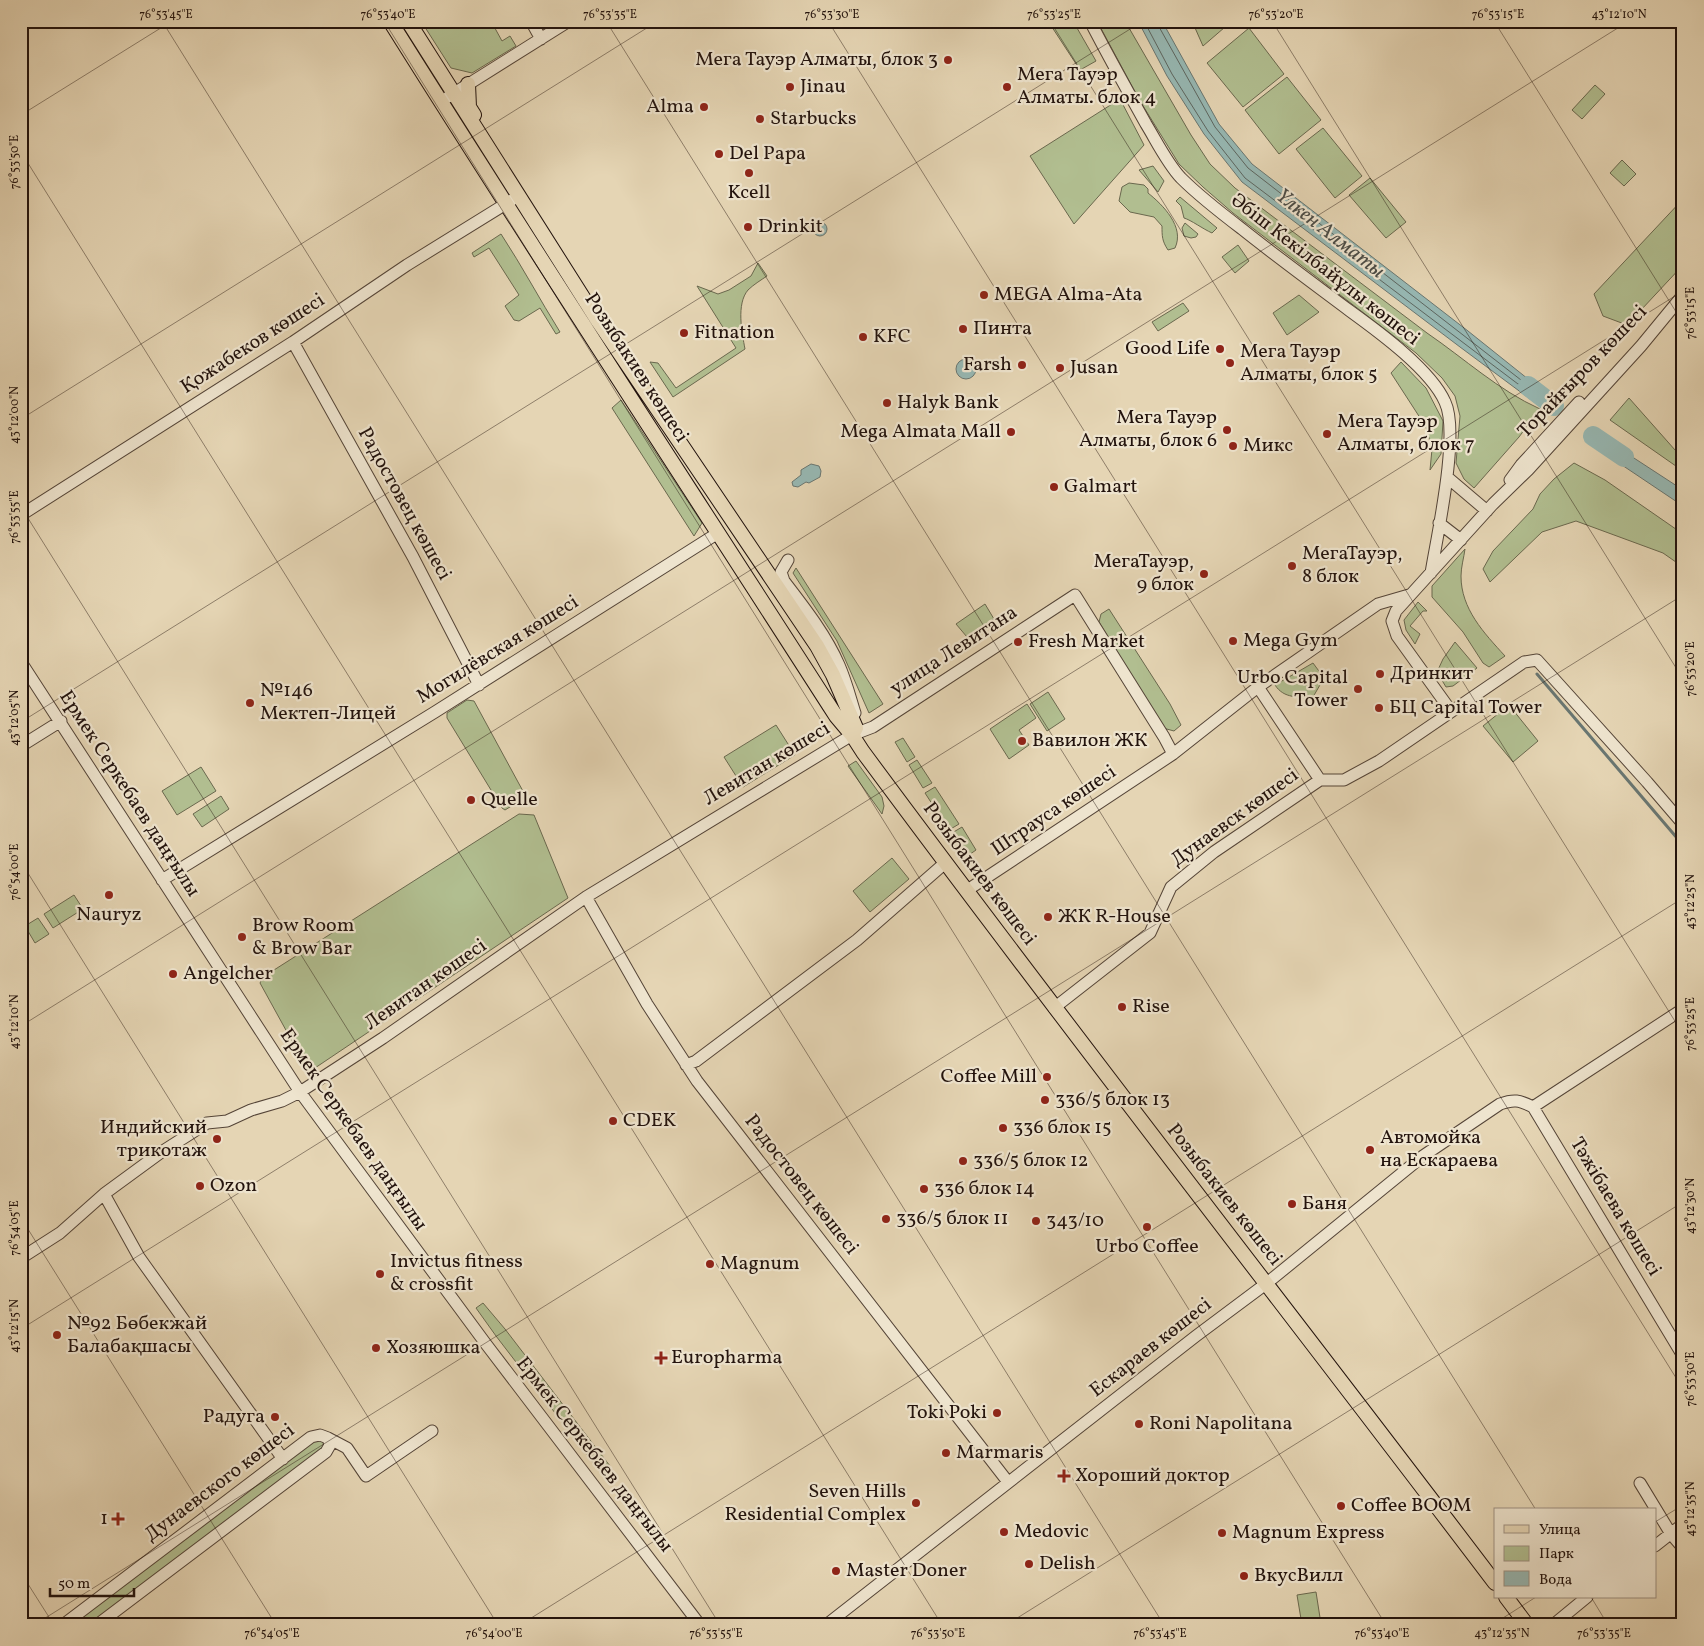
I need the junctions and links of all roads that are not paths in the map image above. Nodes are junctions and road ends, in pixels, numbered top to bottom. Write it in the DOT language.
graph roads {
  1 [pos="390,21"];
  2 [pos="408,21"];
  3 [pos="531,21"];
  4 [pos="569,21"];
  5 [pos="1090,21"];
  6 [pos="541,39"];
  7 [pos="468,84"];
  8 [pos="453,93"];
  9 [pos="440,102"];
  10 [pos="507,177"];
  11 [pos="519,196"];
  12 [pos="505,204"];
  13 [pos="1683,295"];
  14 [pos="293,342"];
  15 [pos="1447,477"];
  16 [pos="1490,508"];
  17 [pos="21,515"];
  18 [pos="1439,524"];
  19 [pos="718,533"];
  20 [pos="1461,540"];
  21 [pos="788,560"];
  22 [pos="1431,573"];
  23 [pos="1409,595"];
  24 [pos="21,662"];
  25 [pos="479,685"];
  26 [pos="1258,687"];
  27 [pos="1451,711"];
  28 [pos="61,721"];
  29 [pos="854,731"];
  30 [pos="21,746"];
  31 [pos="1173,754"];
  32 [pos="1320,780"];
  33 [pos="1683,824"];
  34 [pos="945,863"];
  35 [pos="162,880"];
  36 [pos="966,892"];
  37 [pos="586,897"];
  38 [pos="1054,1008"];
  39 [pos="1683,1009"];
  40 [pos="686,1065"];
  41 [pos="300,1092"];
  42 [pos="1533,1107"];
  43 [pos="104,1194"];
  44 [pos="21,1258"];
  45 [pos="1267,1283"];
  46 [pos="1683,1356"];
  47 [pos="432,1431"];
  48 [pos="328,1438"];
  49 [pos="283,1459"];
  50 [pos="1008,1482"];
  51 [pos="1640,1483"];
  52 [pos="1655,1508"];
  53 [pos="1656,1509"];
  54 [pos="1683,1524"];
  55 [pos="1671,1534"];
  56 [pos="1656,1545"];
  57 [pos="1683,1548"];
  58 [pos="1494,1582"];
  59 [pos="1507,1598"];
  60 [pos="1586,1598"];
  61 [pos="63,1625"];
  62 [pos="97,1625"];
  63 [pos="700,1625"];
  64 [pos="826,1625"];
  65 [pos="1527,1625"];
  66 [pos="1553,1625"];
  1 -- 9 [label="main road, Розыбакиев көшесі"];
  2 -- 8 [label="main road, Розыбакиев көшесі"];
  3 -- 6 [label="street"];
  4 -- 6 [label="street"];
  5 -- 15 [label="street, Әбіш Кекілбайұлы көшесі"];
  6 -- 7 [label="street"];
  7 -- 8 [label="street"];
  7 -- 10 [label="main road"];
  8 -- 9 [label="street"];
  8 -- 10 [label="main road, Розыбакиев көшесі"];
  9 -- 12 [label="main road, Розыбакиев көшесі"];
  10 -- 11 [label="main road, Розыбакиев көшесі"];
  11 -- 12 [label="street, Қожабеков көшесі"];
  11 -- 29 [label="main road, Розыбакиев көшесі"];
  12 -- 14 [label="street, Қожабеков көшесі"];
  12 -- 19 [label="main road, Розыбакиев көшесі"];
  13 -- 16 [label="street, Торайғыров көшесі"];
  14 -- 17 [label="street, Қожабеков көшесі"];
  14 -- 25 [label="street, Радостовец көшесі"];
  15 -- 16 [label="street"];
  15 -- 18 [label="street, Әбіш Кекілбайұлы көшесі"];
  16 -- 20 [label="street, Торайғыров көшесі"];
  18 -- 20 [label="street"];
  18 -- 22 [label="street, Әбіш Кекілбайұлы көшесі"];
  19 -- 25 [label="street, Могилёвская көшесі"];
  19 -- 29 [label="main road, Розыбакиев көшесі"];
  20 -- 22 [label="street, Торайғыров көшесі"];
  21 -- 29 [label="street"];
  22 -- 23 [label="street, Торайғыров көшесі"];
  23 -- 26 [label="street, Штрауса көшесі"];
  23 -- 27 [label="street, Торайғыров көшесі"];
  24 -- 28 [label="street, Ермек Серкебаев даңғылы"];
  25 -- 35 [label="street, Могилёвская көшесі"];
  26 -- 31 [label="street, Штрауса көшесі"];
  26 -- 32 [label="street"];
  27 -- 32 [label="street, Дунаевск көшесі"];
  27 -- 33 [label="street, Дунаевск көшесі"];
  28 -- 30 [label="street"];
  28 -- 35 [label="street, Ермек Серкебаев даңғылы"];
  29 -- 31 [label="street, улица Левитана"];
  29 -- 34 [label="main road, Розыбакиев көшесі"];
  29 -- 37 [label="street, Левитан көшесі"];
  31 -- 36 [label="street, Штрауса көшесі"];
  32 -- 38 [label="street, Дунаевск көшесі"];
  34 -- 36 [label="main road, Розыбакиев көшесі"];
  34 -- 40 [label="street"];
  35 -- 41 [label="street, Ермек Серкебаев даңғылы"];
  36 -- 38 [label="main road, Розыбакиев көшесі"];
  37 -- 40 [label="street, Радостовец көшесі"];
  37 -- 41 [label="street, Левитан көшесі"];
  38 -- 45 [label="main road, Розыбакиев көшесі"];
  39 -- 42 [label="street"];
  40 -- 50 [label="street, Радостовец көшесі"];
  41 -- 43 [label="street, Левитан көшесі"];
  41 -- 63 [label="street, Ермек Серкебаев даңғылы"];
  42 -- 45 [label="street, Ескараев көшесі"];
  42 -- 46 [label="street, Тәжібаева көшесі"];
  43 -- 44 [label="street, Левитан көшесі"];
  43 -- 49 [label="street"];
  45 -- 50 [label="street, Ескараев көшесі"];
  45 -- 58 [label="main road, Розыбакиев көшесі"];
  47 -- 48 [label="street"];
  48 -- 49 [label="street, Дунаевского көшесі"];
  48 -- 62 [label="street, Дунаевского көшесі"];
  49 -- 61 [label="street, Дунаевского көшесі"];
  50 -- 64 [label="street, Ескараев көшесі"];
  51 -- 52 [label="street"];
  53 -- 55 [label="street"];
  54 -- 55 [label="street"];
  55 -- 56 [label="street"];
  55 -- 57 [label="street"];
  59 -- 65 [label="main road"];
  60 -- 66 [label="street"];
}
